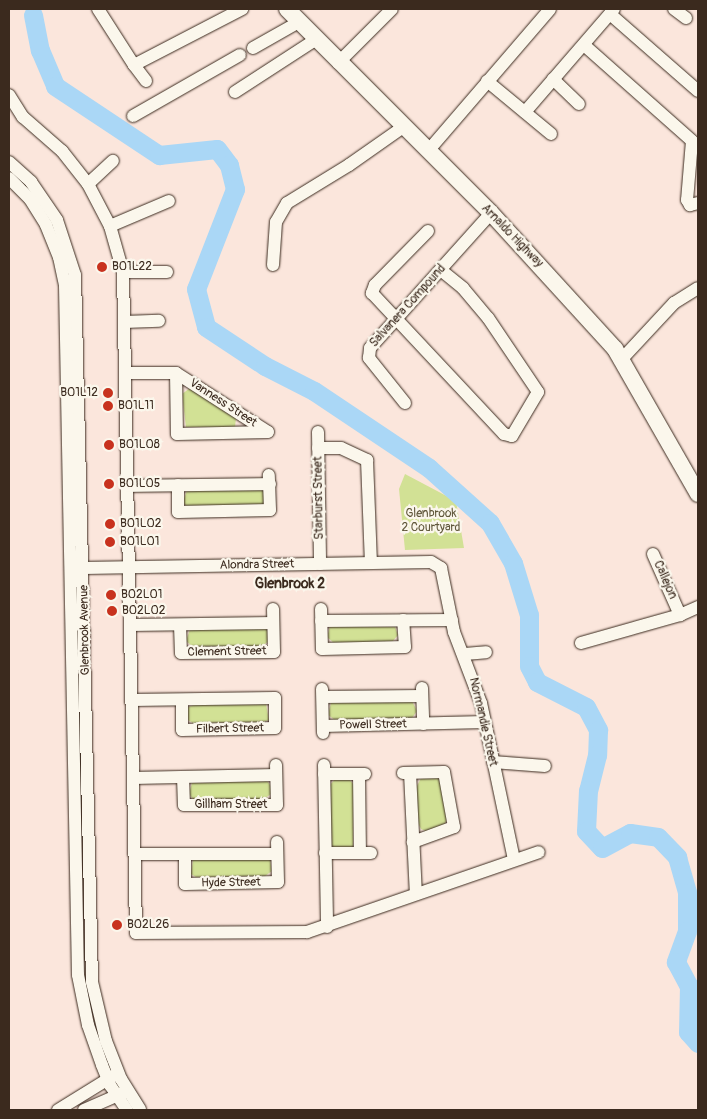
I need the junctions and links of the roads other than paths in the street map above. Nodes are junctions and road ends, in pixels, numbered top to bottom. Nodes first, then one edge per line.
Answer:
1 (98, 9) edge
2 (242, 9) edge
3 (287, 9) edge
4 (392, 9) edge
5 (550, 9) edge
6 (674, 9) edge
7 (612, 11) edge
8 (686, 18) dead end
9 (299, 22) junction
10 (315, 40) junction
11 (584, 45) junction
12 (253, 48) dead end
13 (240, 55) dead end
14 (338, 62) junction
15 (134, 65) junction
16 (554, 79) junction
17 (487, 81) junction
18 (146, 82) dead end
19 (698, 90) edge
20 (235, 92) dead end
21 (9, 95) edge
22 (579, 104) dead end
23 (524, 112) junction
24 (133, 116) dead end
25 (403, 127) junction
26 (551, 134) dead end
27 (428, 151) junction
28 (113, 161) dead end
29 (9, 162) edge
30 (9, 178) edge
31 (88, 184) junction
32 (169, 201) dead end
33 (698, 204) edge
34 (490, 213) junction
35 (110, 226) junction
36 (428, 231) dead end
37 (274, 265) dead end
38 (441, 270) junction
39 (123, 272) junction
40 (167, 272) dead end
41 (698, 288) edge
42 (159, 321) dead end
43 (124, 322) junction
44 (396, 322) junction
45 (613, 349) junction
46 (125, 373) junction
47 (176, 373) junction
48 (405, 403) dead end
49 (318, 432) dead end
50 (318, 448) junction
51 (178, 485) junction
52 (128, 486) junction
53 (698, 494) edge
54 (653, 554) dead end
55 (431, 562) joint
56 (371, 563) junction
57 (320, 564) junction
58 (129, 567) junction
59 (84, 568) junction
60 (698, 607) edge
61 (273, 609) dead end
62 (680, 615) junction
63 (404, 620) junction
64 (452, 620) junction
65 (273, 623) junction
66 (180, 624) junction
67 (130, 625) junction
68 (581, 643) dead end
69 (486, 652) dead end
70 (465, 654) junction
71 (132, 700) junction
72 (182, 700) junction
73 (485, 722) junction
74 (423, 724) junction
75 (493, 762) junction
76 (545, 766) dead end
77 (183, 777) junction
78 (133, 778) junction
79 (414, 842) junction
80 (539, 852) dead end
81 (325, 853) junction
82 (135, 854) junction
83 (184, 854) junction
84 (514, 860) junction
85 (416, 894) junction
86 (327, 927) junction
87 (113, 1076) junction
88 (122, 1094) junction
89 (58, 1110) edge
90 (84, 1110) edge
91 (127, 1110) edge
92 (140, 1110) edge

1 - 15 street
2 - 15 street
3 - 9 main road, Arnaldo Highway
4 - 14 street
5 - 17 street
6 - 8 street
7 - 11 street
7 - 19 street
9 - 10 main road, Arnaldo Highway
9 - 12 street
10 - 14 main road, Arnaldo Highway
10 - 20 street
11 - 16 street
11 - 33 street
13 - 24 street
14 - 25 main road, Arnaldo Highway
15 - 18 street
16 - 22 street
16 - 23 street
17 - 23 street
17 - 27 street
21 - 31 street
23 - 26 street
25 - 27 main road, Arnaldo Highway
25 - 37 street
27 - 34 main road, Arnaldo Highway
28 - 31 street
29 - 59 street, Glenbrook Avenue
30 - 87 street, Glenbrook Avenue
31 - 35 street
32 - 35 street
34 - 38 street, Salvanera Compound
34 - 45 main road, Arnaldo Highway
35 - 39 street
36 - 44 street
38 - 44 street, Salvanera Compound
38 - 44 street
39 - 40 street
39 - 43 street
41 - 45 street
42 - 43 street
43 - 46 street
44 - 48 street, Salvanera Compound
45 - 53 main road, Arnaldo Highway
46 - 47 street, Vanness Street
46 - 52 street
47 - 47 street, Vanness Street
49 - 50 street, Starburst Street
50 - 56 street
50 - 57 street, Starburst Street
51 - 51 street
51 - 52 street
52 - 58 street
54 - 62 street, Callejon
55 - 56 street, Alondra Street
55 - 64 street, Normandie Street
56 - 57 street, Alondra Street
57 - 58 street, Alondra Street
58 - 59 street, Alondra Street
58 - 67 street
59 - 87 street, Glenbrook Avenue
60 - 62 street, Callejon
61 - 65 street, Clement Street
62 - 68 street
63 - 63 street
63 - 64 street
64 - 70 street, Normandie Street
65 - 66 street
65 - 66 street, Clement Street
66 - 67 street
67 - 71 street
69 - 70 street
70 - 73 street, Normandie Street
71 - 72 street, Filbert Street
71 - 78 street
72 - 72 street, Filbert Street
73 - 74 street, Powell Street
73 - 75 street, Normandie Street
74 - 74 street, Powell Street
75 - 76 street
75 - 84 street, Normandie Street
77 - 77 street, Gillham Street
77 - 78 street, Gillham Street
78 - 82 street
79 - 79 street
79 - 85 street
80 - 84 street
81 - 81 street
81 - 86 street
82 - 83 street, Hyde Street
82 - 86 street
83 - 83 street, Hyde Street
84 - 85 street
85 - 86 street
87 - 88 street, Glenbrook Avenue
87 - 89 street
88 - 90 street
88 - 91 street, Glenbrook Avenue
88 - 92 street, Glenbrook Avenue

